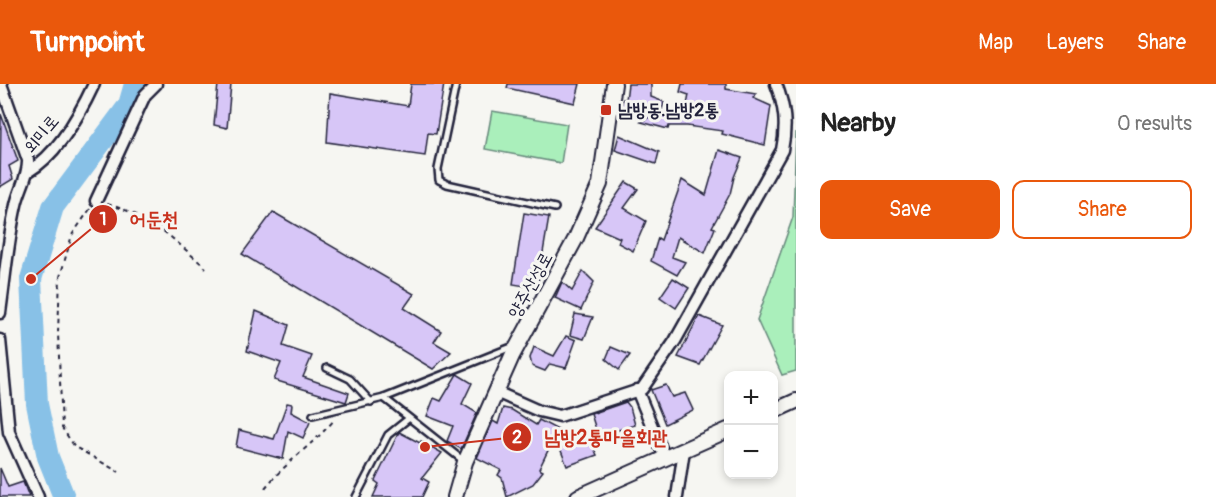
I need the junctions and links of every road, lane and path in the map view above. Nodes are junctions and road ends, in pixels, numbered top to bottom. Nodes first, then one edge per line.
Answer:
1 (1, 84) edge
2 (94, 84) edge
3 (156, 84) edge
4 (456, 84) edge
5 (614, 84) edge
6 (776, 84) edge
7 (29, 171) junction
8 (96, 201) junction
9 (555, 208) dead end
10 (206, 268) dead end
11 (0, 313) edge
12 (0, 340) edge
13 (518, 344) junction
14 (327, 368) dead end
15 (637, 390) junction
16 (496, 392) junction
17 (384, 398) junction
18 (796, 401) edge
19 (371, 402) junction
20 (778, 409) edge
21 (343, 410) junction
22 (314, 415) dead end
23 (408, 419) junction
24 (724, 432) edge
25 (684, 450) junction
26 (665, 458) junction
27 (465, 462) junction
28 (119, 472) dead end
29 (265, 488) dead end
30 (458, 493) edge
31 (38, 497) edge
32 (356, 497) edge
33 (445, 497) edge
34 (578, 497) edge
35 (677, 497) edge

1 - 7 street
2 - 7 street, 외미로
3 - 8 street
4 - 9 lane
5 - 13 street, 양주산성로
6 - 15 street
7 - 11 street
8 - 10 path
8 - 28 path
12 - 31 street
13 - 16 street, 양주산성로
13 - 17 lane
14 - 19 lane
15 - 16 street
15 - 26 street
16 - 27 street, 양주산성로
17 - 19 lane
17 - 23 lane
18 - 20 street
19 - 21 lane
21 - 22 lane
21 - 29 path
23 - 27 lane
23 - 32 lane
24 - 25 street
25 - 26 street
25 - 35 street
26 - 34 street
27 - 30 street, 양주산성로
30 - 33 street

